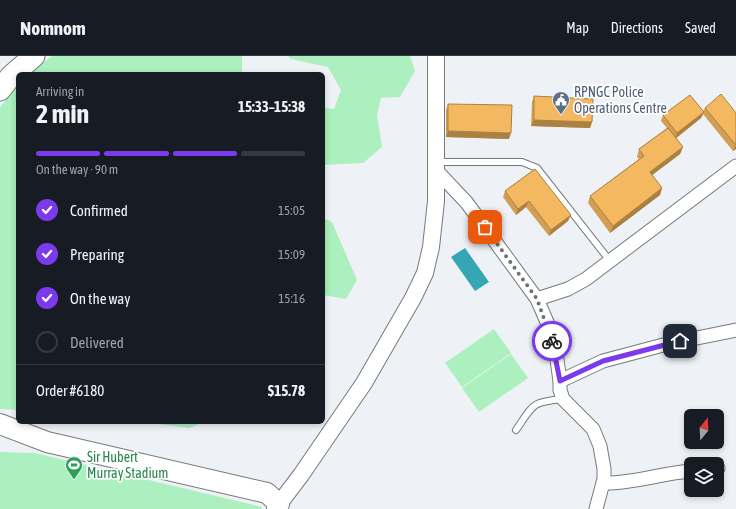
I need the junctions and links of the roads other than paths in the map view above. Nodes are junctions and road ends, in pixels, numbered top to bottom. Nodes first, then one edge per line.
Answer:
1 (34, 56) edge
2 (436, 56) edge
3 (0, 90) edge
4 (436, 166) junction
5 (736, 166) edge
6 (610, 261) junction
7 (537, 299) junction
8 (736, 330) edge
9 (560, 381) junction
10 (564, 399) junction
11 (0, 424) edge
12 (516, 430) dead end
13 (0, 438) edge
14 (47, 442) junction
15 (684, 472) edge
16 (603, 483) junction
17 (281, 507) edge
18 (596, 509) edge

1 - 3 highway
2 - 4 street
4 - 6 lane
4 - 7 street
4 - 17 street
5 - 6 street
6 - 7 street
7 - 9 street
8 - 9 street
9 - 10 street
10 - 12 lane
10 - 16 street
11 - 14 main road
13 - 14 main road
14 - 17 main road
15 - 16 street
16 - 18 street

